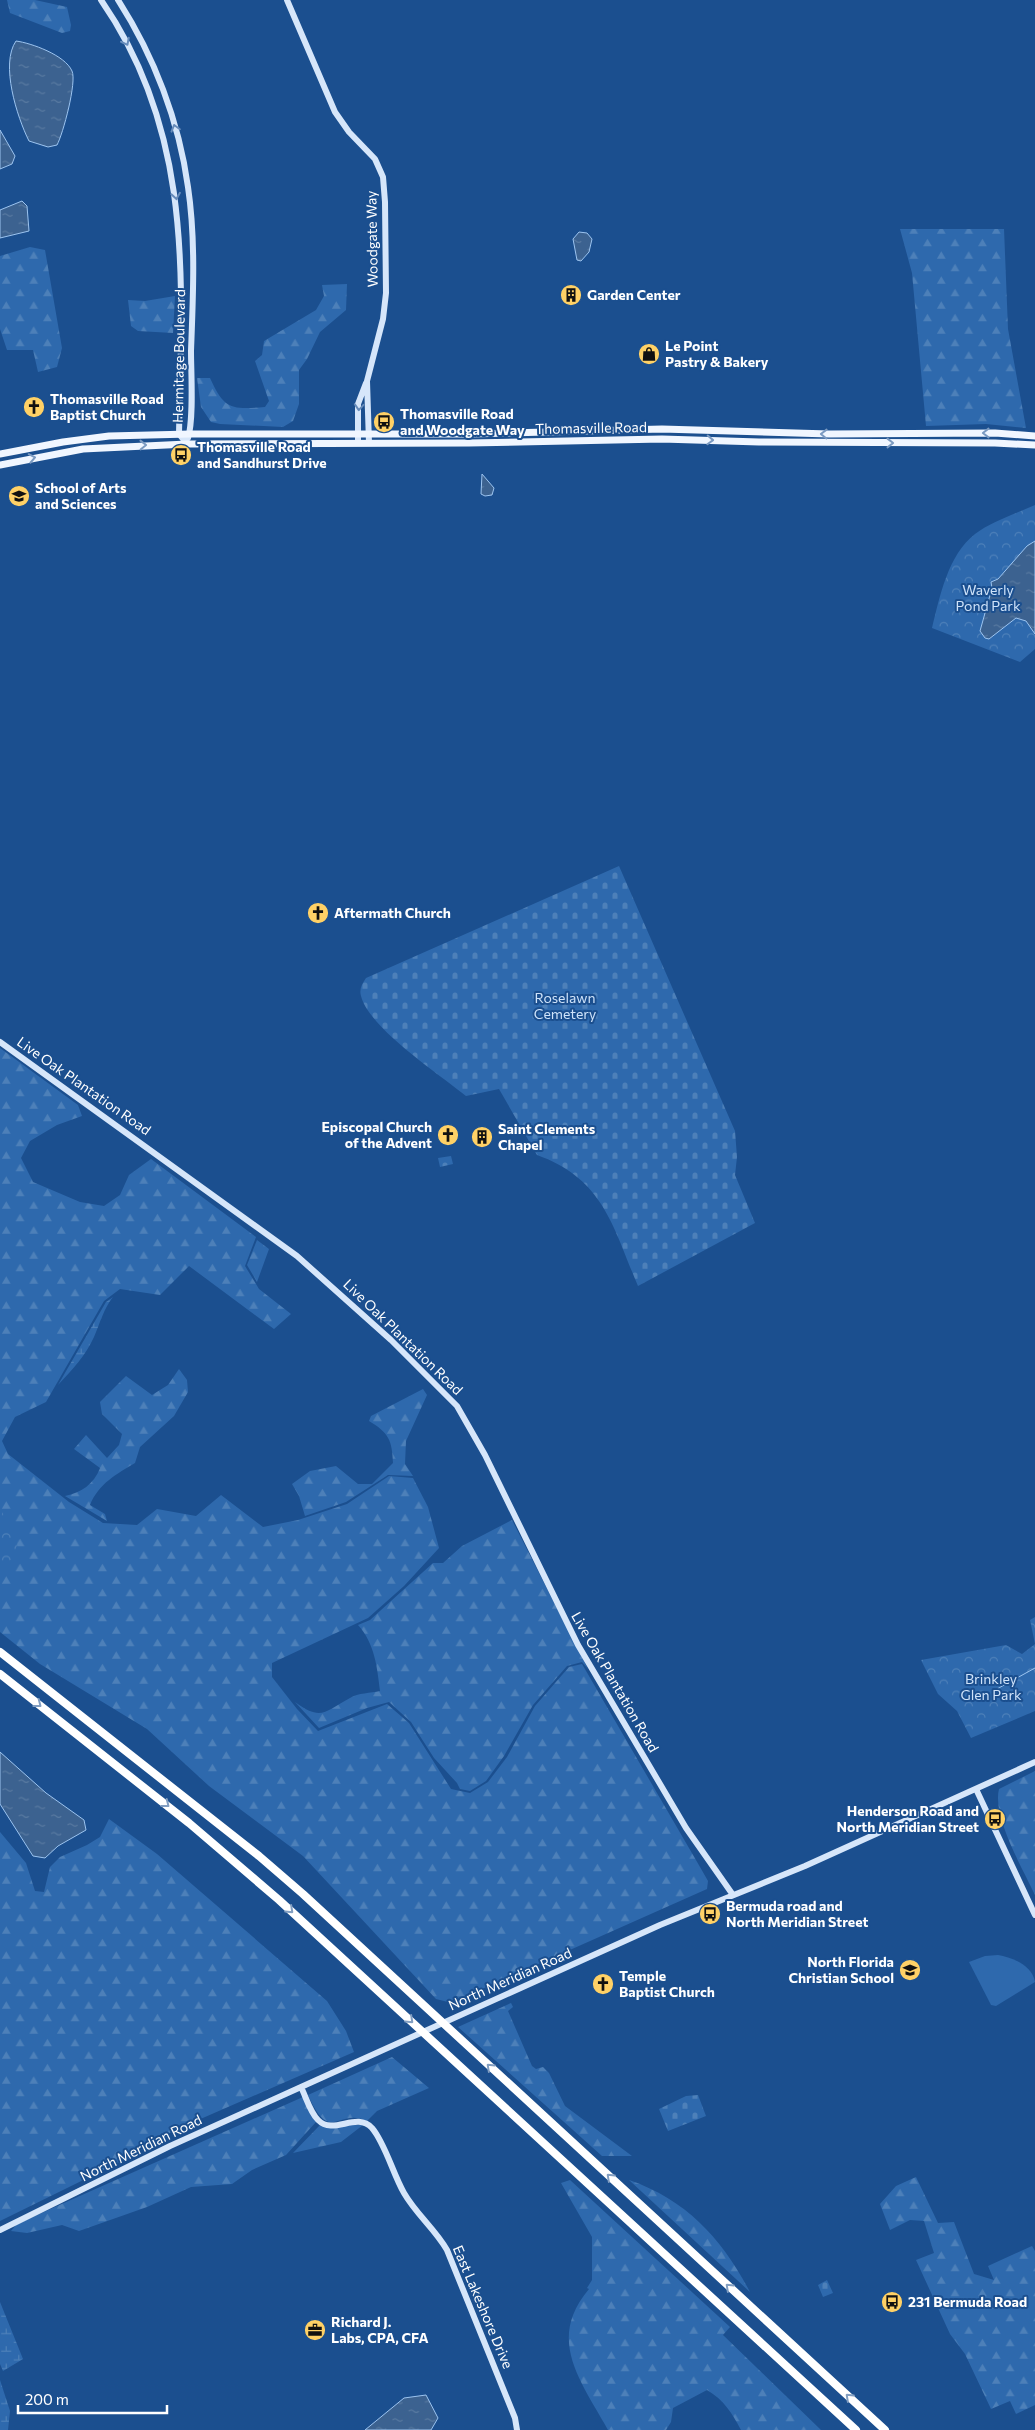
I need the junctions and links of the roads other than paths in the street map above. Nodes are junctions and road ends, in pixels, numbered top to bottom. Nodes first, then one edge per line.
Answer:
1 (101, 0) edge
2 (118, 0) edge
3 (287, 0) edge
4 (367, 382) junction
5 (729, 432) junction
6 (358, 433) junction
7 (368, 433) junction
8 (795, 433) junction
9 (178, 434) junction
10 (190, 434) junction
11 (859, 434) junction
12 (1035, 436) edge
13 (728, 441) junction
14 (795, 442) junction
15 (358, 443) junction
16 (369, 443) junction
17 (858, 443) junction
18 (187, 444) junction
19 (1035, 445) edge
20 (0, 454) edge
21 (0, 465) edge
22 (0, 1042) edge
23 (0, 1652) edge
24 (0, 1674) edge
25 (1035, 1762) edge
26 (976, 1789) junction
27 (733, 1895) junction
28 (1035, 1915) edge
29 (301, 2086) junction
30 (0, 2230) edge
31 (517, 2430) edge
32 (856, 2430) edge
33 (885, 2430) edge

1 -> 9 street, Hermitage Boulevard
10 -> 2 street, Hermitage Boulevard
3 - 4 street, Woodgate Way
4 -> 6 street, Woodgate Way
4 - 7 street, Woodgate Way
5 - 7 main road, Thomasville Road
5 - 8 main road, Thomasville Road
5 - 13 main road
6 - 7 main road, Thomasville Road
6 - 10 main road, Thomasville Road
6 - 15 street, Woodgate Way
7 - 16 street, Woodgate Way
11 -> 8 main road, Thomasville Road
8 - 14 main road
9 - 10 main road, Thomasville Road
9 - 18 street, Hermitage Boulevard
9 - 20 main road, Thomasville Road
10 - 18 street, Hermitage Boulevard
12 -> 11 main road, Thomasville Road
11 - 17 main road
13 - 14 main road, Thomasville Road
16 -> 13 main road, Thomasville Road
14 - 17 main road, Thomasville Road
15 - 16 main road, Thomasville Road
15 - 18 main road, Thomasville Road
17 -> 19 main road, Thomasville Road
21 -> 18 main road, Thomasville Road
22 - 27 street, Live Oak Plantation Road
33 -> 23 highway
24 -> 32 highway
25 - 26 street, North Meridian Road
26 - 27 street, North Meridian Road
26 - 28 street
27 - 29 street, North Meridian Road
29 - 30 street, North Meridian Road
29 - 31 street, East Lakeshore Drive

